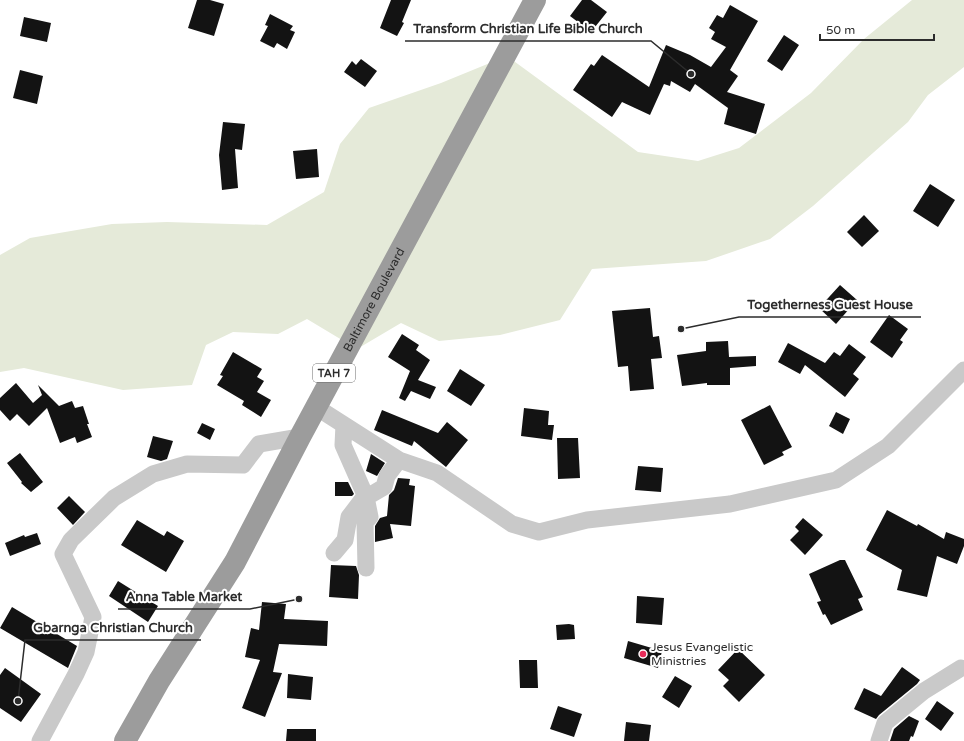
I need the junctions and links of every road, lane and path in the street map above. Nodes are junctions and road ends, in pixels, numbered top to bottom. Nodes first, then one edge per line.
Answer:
1 (535, 0) edge
2 (964, 370) edge
3 (316, 407) junction
4 (344, 425) junction
5 (300, 437) junction
6 (398, 460) junction
7 (366, 498) junction
8 (334, 553) dead end
9 (366, 568) dead end
10 (961, 668) dead end
11 (40, 741) edge
12 (125, 741) edge
13 (879, 741) edge

1 - 3 highway, Baltimore Boulevard / TAH 7
2 - 6 street
3 - 4 street
3 - 5 highway, Baltimore Boulevard / TAH 7
4 - 6 street
4 - 7 street
5 - 11 street
5 - 12 highway, Baltimore Boulevard / TAH 7
6 - 7 street
7 - 8 street
7 - 9 street
10 - 13 street

